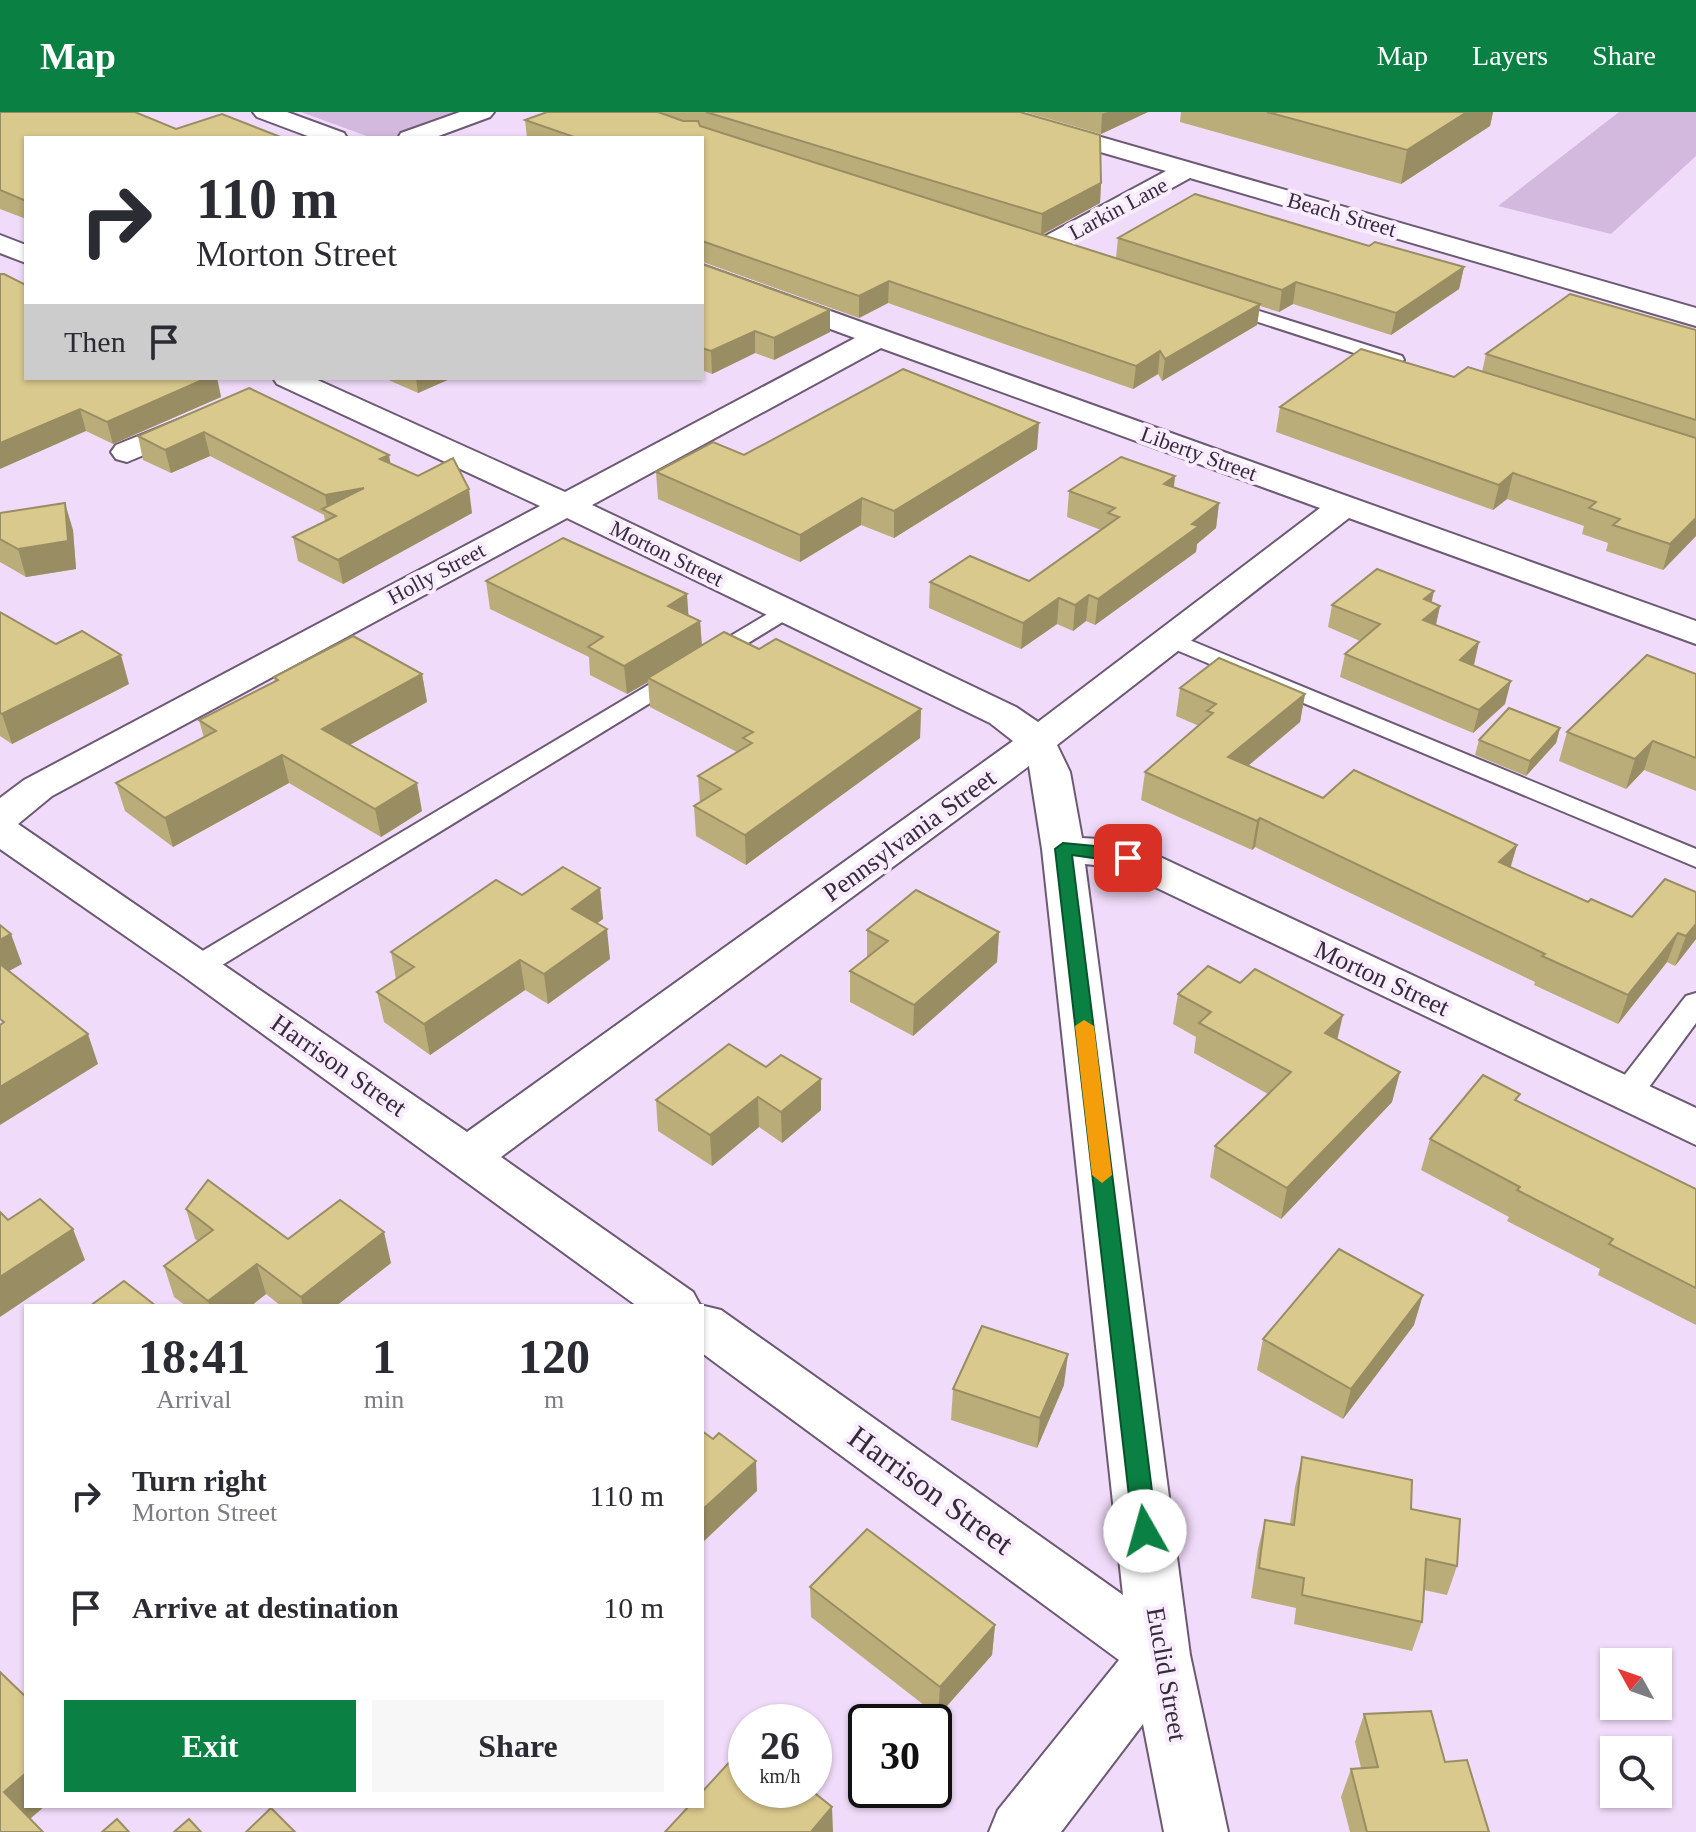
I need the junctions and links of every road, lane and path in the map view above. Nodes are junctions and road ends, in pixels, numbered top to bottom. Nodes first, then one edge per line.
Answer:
1 (265, 112) edge
2 (482, 112) edge
3 (988, 112) edge
4 (330, 136) edge
5 (416, 136) edge
6 (1189, 169) junction
7 (0, 243) edge
8 (1040, 243) joint
9 (24, 254) edge
10 (1072, 255) edge
11 (704, 274) edge
12 (1200, 297) edge
13 (1696, 317) edge
14 (878, 338) junction
15 (1411, 366) edge
16 (285, 382) edge
17 (223, 410) edge
18 (127, 452) dead end
19 (564, 504) junction
20 (1344, 506) junction
21 (786, 610) junction
22 (1695, 631) edge
23 (1170, 639) junction
24 (1038, 741) junction
25 (0, 818) edge
26 (0, 830) edge
27 (1063, 849) junction
28 (1696, 859) edge
29 (199, 966) junction
30 (1696, 1003) edge
31 (1627, 1094) junction
32 (1696, 1128) edge
33 (467, 1157) junction
34 (672, 1304) edge
35 (704, 1326) edge
36 (1160, 1655) junction
37 (1021, 1832) edge
38 (1196, 1832) edge

1 - 4 street
2 - 5 street
3 - 6 street, Beach Street
6 - 8 street, Larkin Lane
6 - 13 street, Beach Street
7 - 9 street
8 - 10 lane
11 - 14 street, Liberty Street
12 - 15 lane
14 - 19 street, Holly Street
14 - 20 street, Liberty Street
16 - 19 street, Morton Street
17 - 18 street
19 - 21 street, Morton Street
19 - 25 street, Holly Street
20 - 22 street, Liberty Street
20 - 23 street, Pennsylvania Street
21 - 24 street, Morton Street
21 - 29 lane
23 - 24 street, Pennsylvania Street
23 - 28 lane
24 - 27 street, Euclid Street
24 - 33 street, Pennsylvania Street
26 - 29 street, Harrison Street
27 - 31 street, Morton Street
27 - 36 street, Euclid Street
29 - 33 street, Harrison Street
30 - 31 lane
31 - 32 street, Morton Street
33 - 34 street, Harrison Street
35 - 36 street, Harrison Street
36 - 37 street
36 - 38 street, Euclid Street

